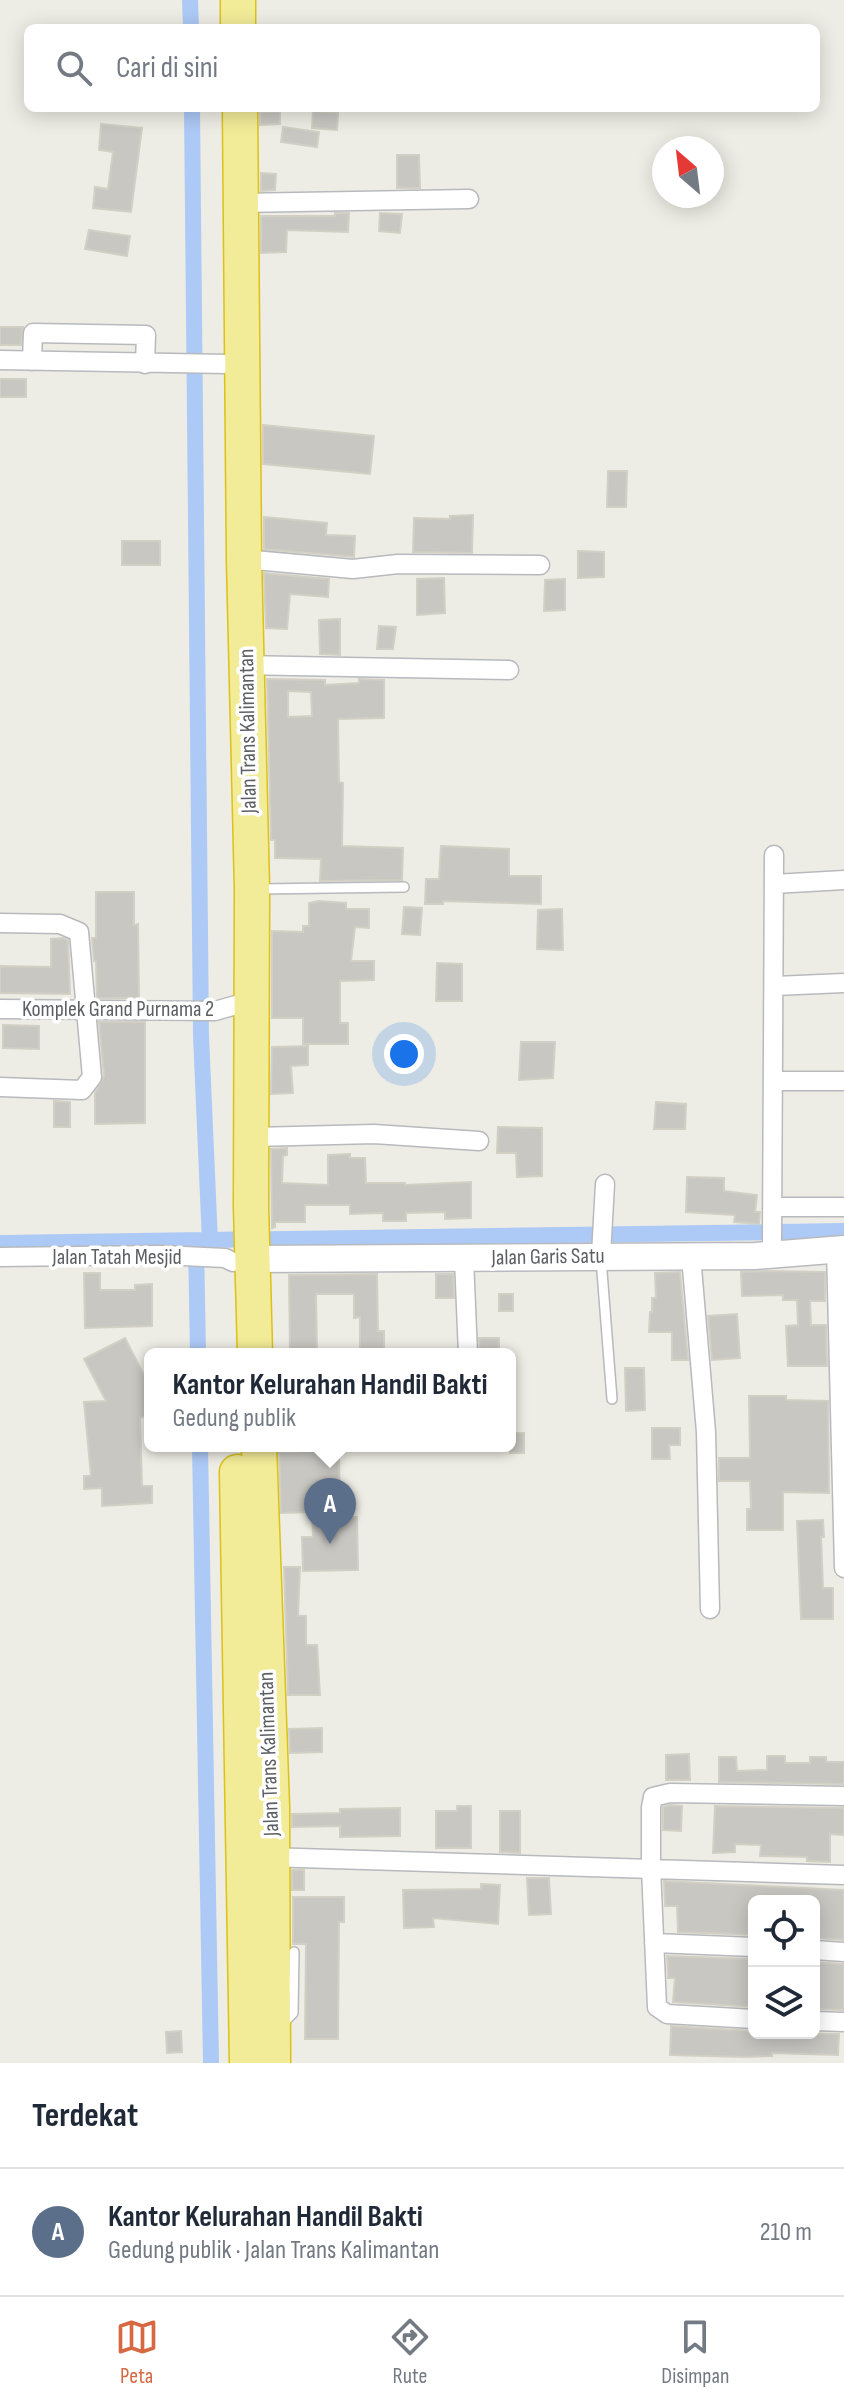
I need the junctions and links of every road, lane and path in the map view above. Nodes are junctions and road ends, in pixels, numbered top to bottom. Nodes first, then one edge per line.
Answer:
1 (222, 0) edge
2 (238, 0) edge
3 (223, 24) edge
4 (238, 24) edge
5 (224, 112) edge
6 (240, 112) edge
7 (469, 199) dead end
8 (241, 203) junction
9 (0, 360) edge
10 (32, 361) junction
11 (145, 364) junction
12 (216, 364) junction
13 (244, 559) junction
14 (540, 565) dead end
15 (246, 665) junction
16 (509, 670) dead end
17 (239, 772) junction
18 (774, 855) dead end
19 (844, 880) edge
20 (774, 884) junction
21 (404, 887) dead end
22 (252, 889) junction
23 (0, 923) edge
24 (844, 983) edge
25 (775, 986) junction
26 (226, 1008) junction
27 (0, 1009) edge
28 (87, 1011) junction
29 (774, 1081) junction
30 (844, 1081) edge
31 (0, 1087) edge
32 (251, 1137) junction
33 (479, 1141) dead end
34 (605, 1184) dead end
35 (844, 1207) edge
36 (243, 1208) junction
37 (773, 1231) junction
38 (602, 1249) junction
39 (840, 1249) edge
40 (691, 1256) junction
41 (0, 1257) edge
42 (235, 1259) junction
43 (464, 1259) junction
44 (235, 1348) edge
45 (254, 1348) edge
46 (468, 1348) edge
47 (612, 1399) dead end
48 (236, 1452) edge
49 (259, 1452) edge
50 (844, 1568) edge
51 (710, 1609) dead end
52 (844, 1796) edge
53 (257, 1808) junction
54 (258, 1857) junction
55 (651, 1868) junction
56 (844, 1875) edge
57 (654, 1943) junction
58 (748, 1947) edge
59 (820, 1950) edge
60 (294, 1952) dead end
61 (844, 1952) edge
62 (748, 2019) edge
63 (820, 2021) edge
64 (844, 2022) edge
65 (273, 2048) edge
66 (247, 2063) edge

1 - 3 highway
2 - 4 highway
5 - 12 highway, Jalan Trans Kalimantan
6 - 8 highway, Jalan Trans Kalimantan
7 - 8 street
8 - 13 highway, Jalan Trans Kalimantan
9 - 10 street
10 - 11 street
10 - 11 street
11 - 12 street
12 - 17 highway, Jalan Trans Kalimantan
13 - 14 street
13 - 15 highway, Jalan Trans Kalimantan
15 - 16 street
15 - 17 highway, Jalan Trans Kalimantan
17 - 22 highway, Jalan Trans Kalimantan
17 - 26 highway, Jalan Trans Kalimantan
18 - 20 street
19 - 20 street
20 - 25 street
21 - 22 lane
22 - 32 highway, Jalan Trans Kalimantan
23 - 28 street
24 - 25 street
25 - 29 street
26 - 28 street, Komplek Grand Purnama 2
26 - 36 highway, Jalan Trans Kalimantan
27 - 28 street, Komplek Grand Purnama 2
28 - 31 street
29 - 30 street
29 - 37 street
32 - 33 street
32 - 36 highway, Jalan Trans Kalimantan
34 - 38 street
35 - 37 street
36 - 42 highway, Jalan Trans Kalimantan
37 - 39 street, Jalan Garis Satu
37 - 40 street, Jalan Garis Satu
38 - 40 street, Jalan Garis Satu
38 - 43 street, Jalan Garis Satu
38 - 47 lane
39 - 50 street
40 - 51 street
41 - 42 street, Jalan Tatah Mesjid
42 - 43 street, Jalan Garis Satu
42 - 44 highway, Jalan Trans Kalimantan
42 - 45 highway, Jalan Trans Kalimantan
43 - 46 street
48 - 53 highway, Jalan Trans Kalimantan
49 - 53 highway, Jalan Trans Kalimantan
52 - 55 street
53 - 54 highway, Jalan Trans Kalimantan
54 - 55 street
54 - 65 highway, Jalan Trans Kalimantan
54 - 66 highway, Jalan Trans Kalimantan
55 - 56 street
55 - 57 street
57 - 58 street
57 - 62 street
59 - 61 street
60 - 65 lane
63 - 64 street

